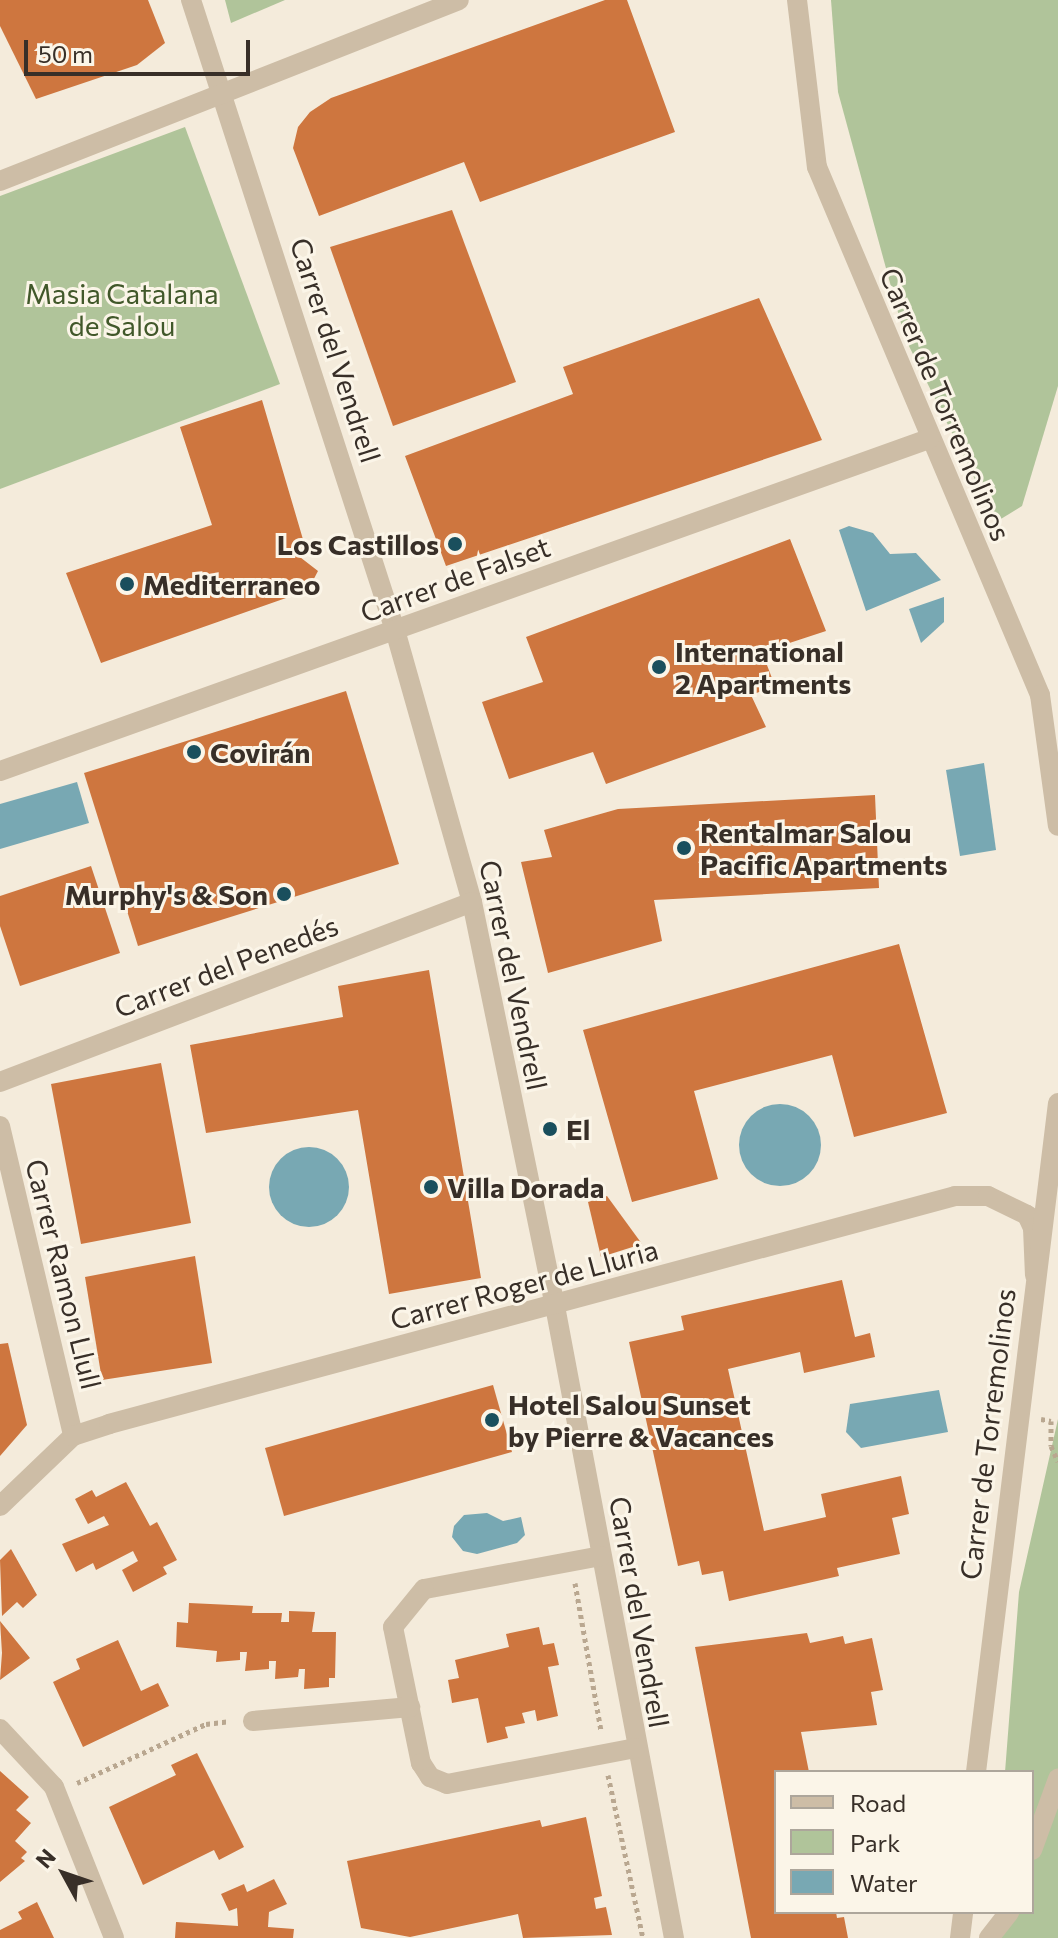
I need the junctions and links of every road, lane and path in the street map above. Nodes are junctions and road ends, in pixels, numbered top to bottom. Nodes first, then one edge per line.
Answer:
1 (191, 0) edge
2 (459, 0) edge
3 (797, 0) edge
4 (225, 92) junction
5 (0, 181) edge
6 (929, 439) junction
7 (395, 630) junction
8 (0, 771) edge
9 (1058, 826) edge
10 (472, 902) junction
11 (0, 1082) edge
12 (1058, 1103) edge
13 (0, 1126) edge
14 (1035, 1275) junction
15 (555, 1306) junction
16 (73, 1436) junction
17 (1051, 1446) dead end
18 (1058, 1462) edge
19 (0, 1506) edge
20 (601, 1556) junction
21 (410, 1707) junction
22 (253, 1721) joint
23 (0, 1729) edge
24 (636, 1748) junction
25 (976, 1770) edge
26 (1058, 1779) edge
27 (74, 1785) dead end
28 (1034, 1845) edge
29 (963, 1914) edge
30 (1007, 1914) edge
31 (114, 1938) edge
32 (674, 1938) edge
33 (960, 1938) edge
34 (989, 1938) edge

1 - 4 street, Carrer del Vendrell
2 - 4 street
3 - 6 street, Carrer de Torremolinos
4 - 5 street
4 - 7 street, Carrer del Vendrell
6 - 7 street, Carrer de Falset
6 - 9 street, Carrer de Torremolinos
7 - 8 street, Carrer de Falset
7 - 10 street, Carrer del Vendrell
10 - 11 street, Carrer del Penedés
10 - 15 street, Carrer del Vendrell
12 - 14 street, Carrer de Torremolinos
13 - 16 street, Carrer Ramon Llull
14 - 15 street, Carrer Roger de Lluria
14 - 25 street, Carrer de Torremolinos
15 - 16 street, Carrer Roger de Lluria
15 - 20 street, Carrer del Vendrell
16 - 19 street, Carrer Roger de Lluria
17 - 18 path
20 - 21 street
20 - 24 street, Carrer del Vendrell
21 - 22 street
21 - 24 street
22 - 27 path
23 - 31 street
24 - 32 street, Carrer del Vendrell
26 - 28 street
29 - 33 street
30 - 34 street

